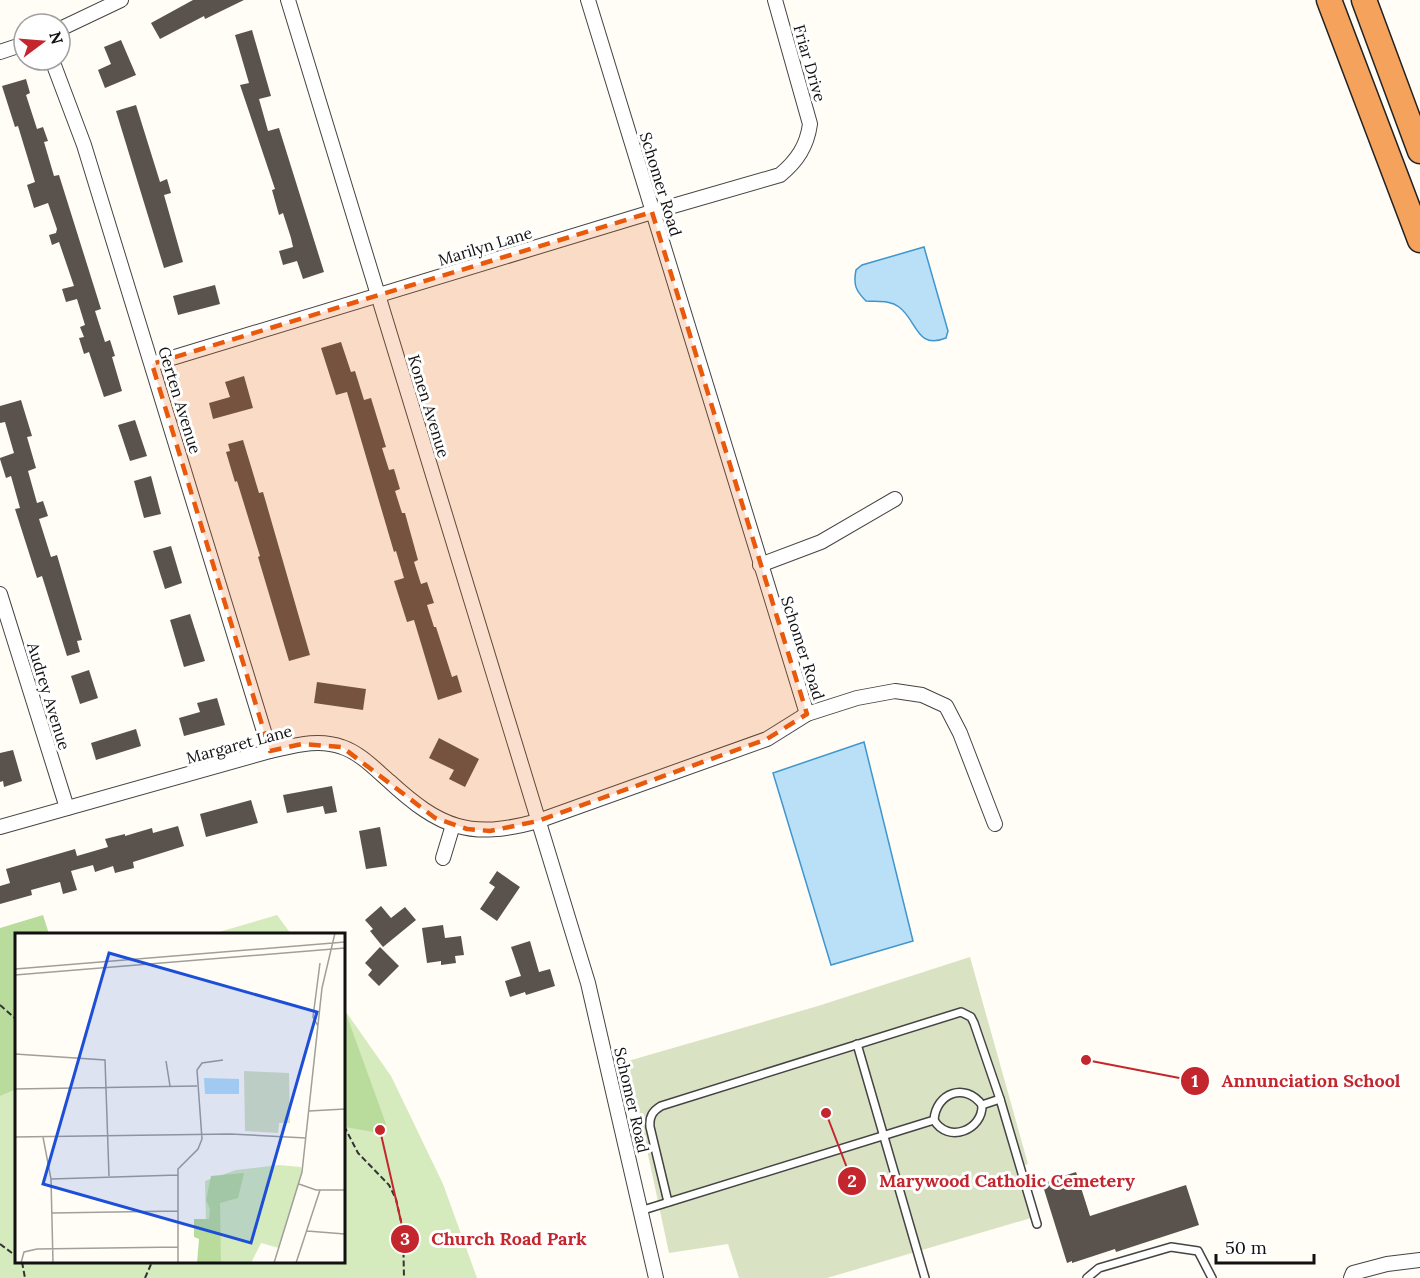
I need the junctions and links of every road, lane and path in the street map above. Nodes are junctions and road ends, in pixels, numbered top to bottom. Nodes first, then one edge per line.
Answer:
1 (121, 0) edge
2 (288, 0) edge
3 (588, 0) edge
4 (775, 0) edge
5 (1329, 0) edge
6 (1364, 0) edge
7 (72, 23) edge
8 (57, 72) edge
9 (808, 135) joint
10 (1420, 151) edge
11 (652, 212) junction
12 (1420, 240) edge
13 (378, 297) junction
14 (152, 364) junction
15 (895, 499) dead end
16 (760, 565) junction
17 (0, 594) edge
18 (807, 714) junction
19 (270, 752) junction
20 (67, 808) junction
21 (538, 821) junction
22 (994, 824) dead end
23 (453, 825) junction
24 (0, 828) edge
25 (443, 858) dead end
26 (0, 1005) edge
27 (15, 1018) edge
28 (857, 1044) junction
29 (1000, 1099) junction
30 (982, 1104) junction
31 (934, 1120) junction
32 (345, 1128) edge
33 (884, 1136) junction
34 (668, 1202) junction
35 (640, 1211) junction
36 (1037, 1224) dead end
37 (0, 1244) edge
38 (15, 1255) edge
39 (1420, 1260) edge
40 (22, 1263) edge
41 (152, 1263) edge
42 (25, 1278) edge
43 (145, 1278) edge
44 (404, 1278) edge
45 (656, 1278) edge
46 (925, 1278) edge
47 (1087, 1278) edge
48 (1212, 1278) edge
49 (1351, 1278) edge

1 - 7 street
2 - 13 street, Konen Avenue
3 - 11 street, Schomer Road
4 - 9 street, Friar Drive
5 - 12 highway
6 - 10 highway
8 - 14 street, Gerten Avenue
9 - 11 street, Marilyn Lane
11 - 13 street, Marilyn Lane
11 - 16 street, Schomer Road
13 - 14 street, Marilyn Lane
13 - 21 street, Konen Avenue
14 - 19 street, Gerten Avenue
15 - 16 street
16 - 18 street, Schomer Road
17 - 20 street, Audrey Avenue
18 - 21 street, Schomer Road
18 - 22 street
19 - 20 street, Margaret Lane
19 - 23 street, Margaret Lane
20 - 24 street, Margaret Lane
21 - 23 street, Margaret Lane
21 - 35 street, Schomer Road
23 - 25 street
26 - 27 path
28 - 29 lane
28 - 33 lane
28 - 34 lane
29 - 30 lane
29 - 36 lane
30 - 31 lane
30 - 31 lane
31 - 33 lane
32 - 44 path
33 - 34 lane
33 - 46 lane
34 - 35 lane
35 - 45 street, Schomer Road
37 - 38 path
39 - 49 street
40 - 42 path
41 - 43 path
47 - 48 lane

